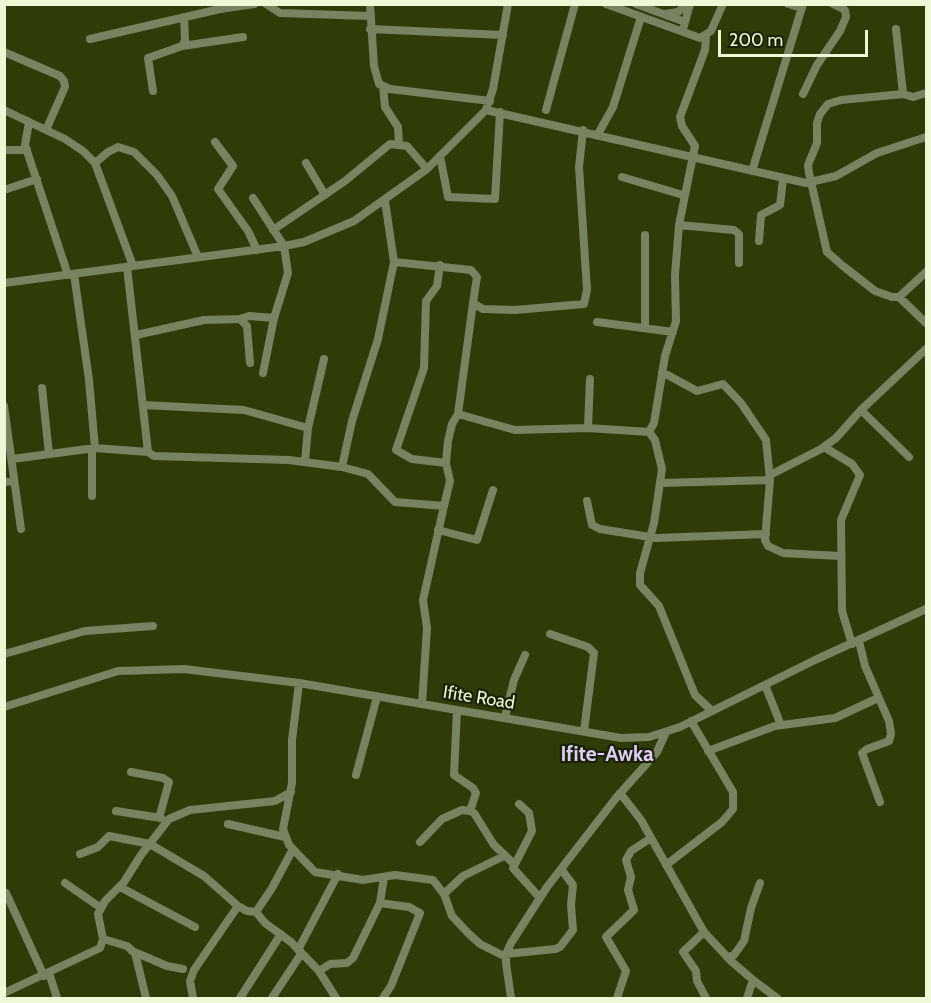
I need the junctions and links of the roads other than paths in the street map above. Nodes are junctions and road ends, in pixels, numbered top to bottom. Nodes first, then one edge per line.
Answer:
1 (254, 4) edge
2 (266, 4) edge
3 (370, 4) edge
4 (508, 4) edge
5 (575, 4) edge
6 (606, 4) edge
7 (636, 4) edge
8 (689, 4) edge
9 (723, 4) edge
10 (788, 4) edge
11 (833, 4) edge
12 (802, 6) edge
13 (213, 8) edge
14 (849, 8) edge
15 (663, 14) junction
16 (369, 16) junction
17 (183, 17) junction
18 (642, 17) junction
19 (685, 22) junction
20 (370, 28) junction
21 (896, 29) dead end
22 (682, 32) junction
23 (503, 35) junction
24 (243, 37) dead end
25 (706, 37) junction
26 (90, 39) dead end
27 (182, 46) junction
28 (4, 52) edge
29 (383, 87) junction
30 (153, 91) dead end
31 (927, 93) edge
32 (803, 94) dead end
33 (903, 94) junction
34 (490, 101) junction
35 (4, 110) edge
36 (486, 110) junction
37 (546, 110) dead end
38 (500, 112) junction
39 (29, 122) junction
40 (46, 130) junction
41 (583, 130) junction
42 (598, 134) junction
43 (927, 137) edge
44 (214, 142) dead end
45 (399, 144) junction
46 (4, 150) edge
47 (27, 150) junction
48 (440, 156) junction
49 (693, 158) junction
50 (306, 163) dead end
51 (95, 164) junction
52 (428, 169) junction
53 (752, 171) junction
54 (622, 177) dead end
55 (37, 179) junction
56 (783, 179) junction
57 (812, 182) junction
58 (4, 190) edge
59 (325, 195) junction
60 (683, 195) junction
61 (253, 198) dead end
62 (385, 201) junction
63 (679, 225) junction
64 (273, 230) junction
65 (645, 235) dead end
66 (759, 241) dead end
67 (284, 246) junction
68 (257, 250) junction
69 (198, 257) junction
70 (394, 262) junction
71 (739, 263) dead end
72 (440, 265) junction
73 (130, 267) junction
74 (927, 272) edge
75 (71, 274) junction
76 (4, 283) edge
77 (899, 297) junction
78 (473, 303) junction
79 (274, 318) junction
80 (240, 319) junction
81 (597, 322) dead end
82 (927, 323) edge
83 (645, 328) junction
84 (673, 332) junction
85 (136, 335) junction
86 (927, 349) edge
87 (324, 359) dead end
88 (250, 363) dead end
89 (663, 372) junction
90 (263, 373) dead end
91 (590, 379) dead end
92 (42, 388) dead end
93 (143, 405) junction
94 (4, 406) edge
95 (861, 410) junction
96 (458, 414) junction
97 (308, 428) junction
98 (588, 428) junction
99 (649, 432) junction
100 (824, 447) junction
101 (93, 449) junction
102 (148, 452) junction
103 (50, 454) junction
104 (909, 457) dead end
105 (12, 459) junction
106 (305, 462) junction
107 (446, 463) junction
108 (342, 467) junction
109 (770, 477) junction
110 (4, 482) edge
111 (14, 482) junction
112 (660, 483) junction
113 (493, 490) dead end
114 (93, 496) dead end
115 (587, 501) dead end
116 (444, 506) junction
117 (21, 529) dead end
118 (438, 530) junction
119 (766, 534) junction
120 (649, 537) junction
121 (840, 556) junction
122 (927, 609) edge
123 (153, 626) dead end
124 (550, 634) dead end
125 (855, 643) junction
126 (4, 654) edge
127 (525, 655) dead end
128 (299, 683) junction
129 (765, 685) junction
130 (377, 697) junction
131 (878, 698) junction
132 (422, 704) junction
133 (4, 707) edge
134 (457, 710) junction
135 (712, 711) junction
136 (505, 717) junction
137 (690, 722) junction
138 (782, 725) junction
139 (584, 731) junction
140 (666, 732) junction
141 (708, 750) junction
142 (131, 772) dead end
143 (356, 775) dead end
144 (291, 792) junction
145 (621, 793) junction
146 (880, 802) dead end
147 (519, 804) dead end
148 (116, 811) dead end
149 (470, 811) junction
150 (159, 818) junction
151 (169, 819) junction
152 (228, 824) dead end
153 (285, 837) junction
154 (651, 838) junction
155 (420, 842) dead end
156 (150, 844) junction
157 (293, 849) junction
158 (80, 854) dead end
159 (504, 856) junction
160 (513, 863) junction
161 (666, 865) junction
162 (561, 869) junction
163 (338, 874) junction
164 (384, 877) junction
165 (65, 883) dead end
166 (760, 883) dead end
167 (120, 887) junction
168 (6, 893) dead end
169 (444, 894) junction
170 (540, 898) junction
171 (380, 903) junction
172 (238, 906) junction
173 (101, 908) junction
174 (256, 912) junction
175 (195, 927) dead end
176 (704, 932) junction
177 (281, 934) junction
178 (103, 939) junction
179 (132, 951) junction
180 (300, 952) junction
181 (506, 955) junction
182 (727, 957) junction
183 (183, 969) dead end
184 (319, 971) junction
185 (47, 974) junction
186 (753, 980) junction
187 (8, 994) edge
188 (57, 999) edge
189 (146, 999) edge
190 (193, 999) edge
191 (240, 999) edge
192 (272, 999) edge
193 (336, 999) edge
194 (383, 999) edge
195 (512, 999) edge
196 (617, 999) edge
197 (706, 999) edge
198 (747, 999) edge
199 (777, 999) edge

1 - 13 street
2 - 16 street
3 - 16 street
4 - 23 street
5 - 37 street
6 - 18 street
7 - 15 street
8 - 15 street
8 - 19 street
9 - 25 street
10 - 12 street
11 - 14 street
12 - 53 street
13 - 17 street
14 - 32 street
15 - 19 street
16 - 20 street
17 - 26 street
17 - 27 street
18 - 22 street
18 - 42 street
19 - 22 street
20 - 23 street
20 - 29 street
21 - 33 street
22 - 25 street
23 - 34 street
24 - 27 street
25 - 49 street
27 - 30 street
28 - 40 street
29 - 34 street
29 - 45 street
31 - 33 street
33 - 57 street
34 - 36 street
35 - 39 street
36 - 38 street
36 - 48 street
38 - 41 street
38 - 48 street
39 - 40 street
39 - 47 street
40 - 51 street
41 - 42 street
41 - 78 street
42 - 49 street
43 - 57 street
44 - 68 street
45 - 52 street
45 - 59 street
46 - 47 street
47 - 55 street
48 - 52 street
49 - 53 street
49 - 60 street
50 - 59 street
51 - 69 street
51 - 73 street
52 - 62 street
53 - 56 street
54 - 60 street
55 - 58 street
55 - 75 street
56 - 57 street
56 - 66 street
57 - 77 street
59 - 64 street
60 - 63 street
61 - 64 street
62 - 67 street
62 - 70 street
63 - 71 street
63 - 84 street
64 - 67 street
65 - 83 street
67 - 68 street
67 - 79 street
68 - 69 street
69 - 73 street
70 - 72 street
70 - 108 street
72 - 78 street
72 - 107 street
73 - 75 street
73 - 85 street
74 - 77 street
75 - 76 street
75 - 101 street
77 - 82 street
78 - 96 street
79 - 80 street
79 - 90 street
80 - 85 street
80 - 88 street
81 - 83 street
83 - 84 street
84 - 89 street
85 - 93 street
86 - 95 street
87 - 97 street
89 - 99 street
89 - 109 street
91 - 98 street
92 - 103 street
93 - 97 street
93 - 102 street
94 - 105 street
95 - 100 street
95 - 104 street
96 - 98 street
96 - 107 street
97 - 106 street
98 - 99 street
99 - 112 street
100 - 109 street
100 - 121 street
101 - 102 street
101 - 103 street
101 - 114 street
102 - 106 street
103 - 105 street
105 - 111 street
106 - 108 street
107 - 116 street
108 - 116 street
109 - 112 street
109 - 119 street
110 - 111 street
111 - 117 street
112 - 120 street
113 - 118 street
115 - 120 street
116 - 118 street
118 - 132 street
119 - 120 street
119 - 121 street
120 - 135 street
121 - 125 street
122 - 125 street, Ifite Road
123 - 126 street
124 - 139 street
125 - 129 street, Ifite Road
125 - 131 street
127 - 136 street
128 - 130 street, Ifite Road
128 - 133 street, Ifite Road
128 - 144 street
129 - 135 street, Ifite Road
129 - 138 street
130 - 132 street, Ifite Road
130 - 143 street
131 - 138 street
131 - 146 street
132 - 134 street, Ifite Road
134 - 136 street, Ifite Road
134 - 149 street
135 - 137 street, Ifite Road
136 - 139 street, Ifite Road
137 - 140 street, Ifite Road
137 - 141 street
138 - 141 street
139 - 140 street, Ifite Road
140 - 145 street
141 - 161 street
142 - 150 street
144 - 151 street
144 - 153 street
145 - 154 street
145 - 162 street
147 - 160 street
148 - 150 street
149 - 155 street
149 - 159 street
150 - 151 street
151 - 156 street
152 - 153 street
153 - 157 street
154 - 161 street
154 - 196 street
156 - 158 street
156 - 167 street
156 - 172 street
157 - 163 street
157 - 174 street
159 - 160 street
159 - 169 street
160 - 170 street
161 - 176 street
162 - 170 street
162 - 181 street
163 - 164 street
163 - 180 street
164 - 169 street
164 - 171 street
165 - 173 street
166 - 182 street
167 - 173 street
167 - 175 street
168 - 185 street
169 - 181 street
170 - 181 street
171 - 184 street
171 - 194 street
172 - 174 street
172 - 190 street
173 - 178 street
174 - 177 street
176 - 182 street
176 - 197 street
177 - 180 street
177 - 191 street
178 - 179 street
178 - 185 street
179 - 183 street
179 - 189 street
180 - 184 street
180 - 192 street
181 - 195 street
182 - 186 street
184 - 193 street
185 - 187 street
185 - 188 street
186 - 198 street
186 - 199 street

